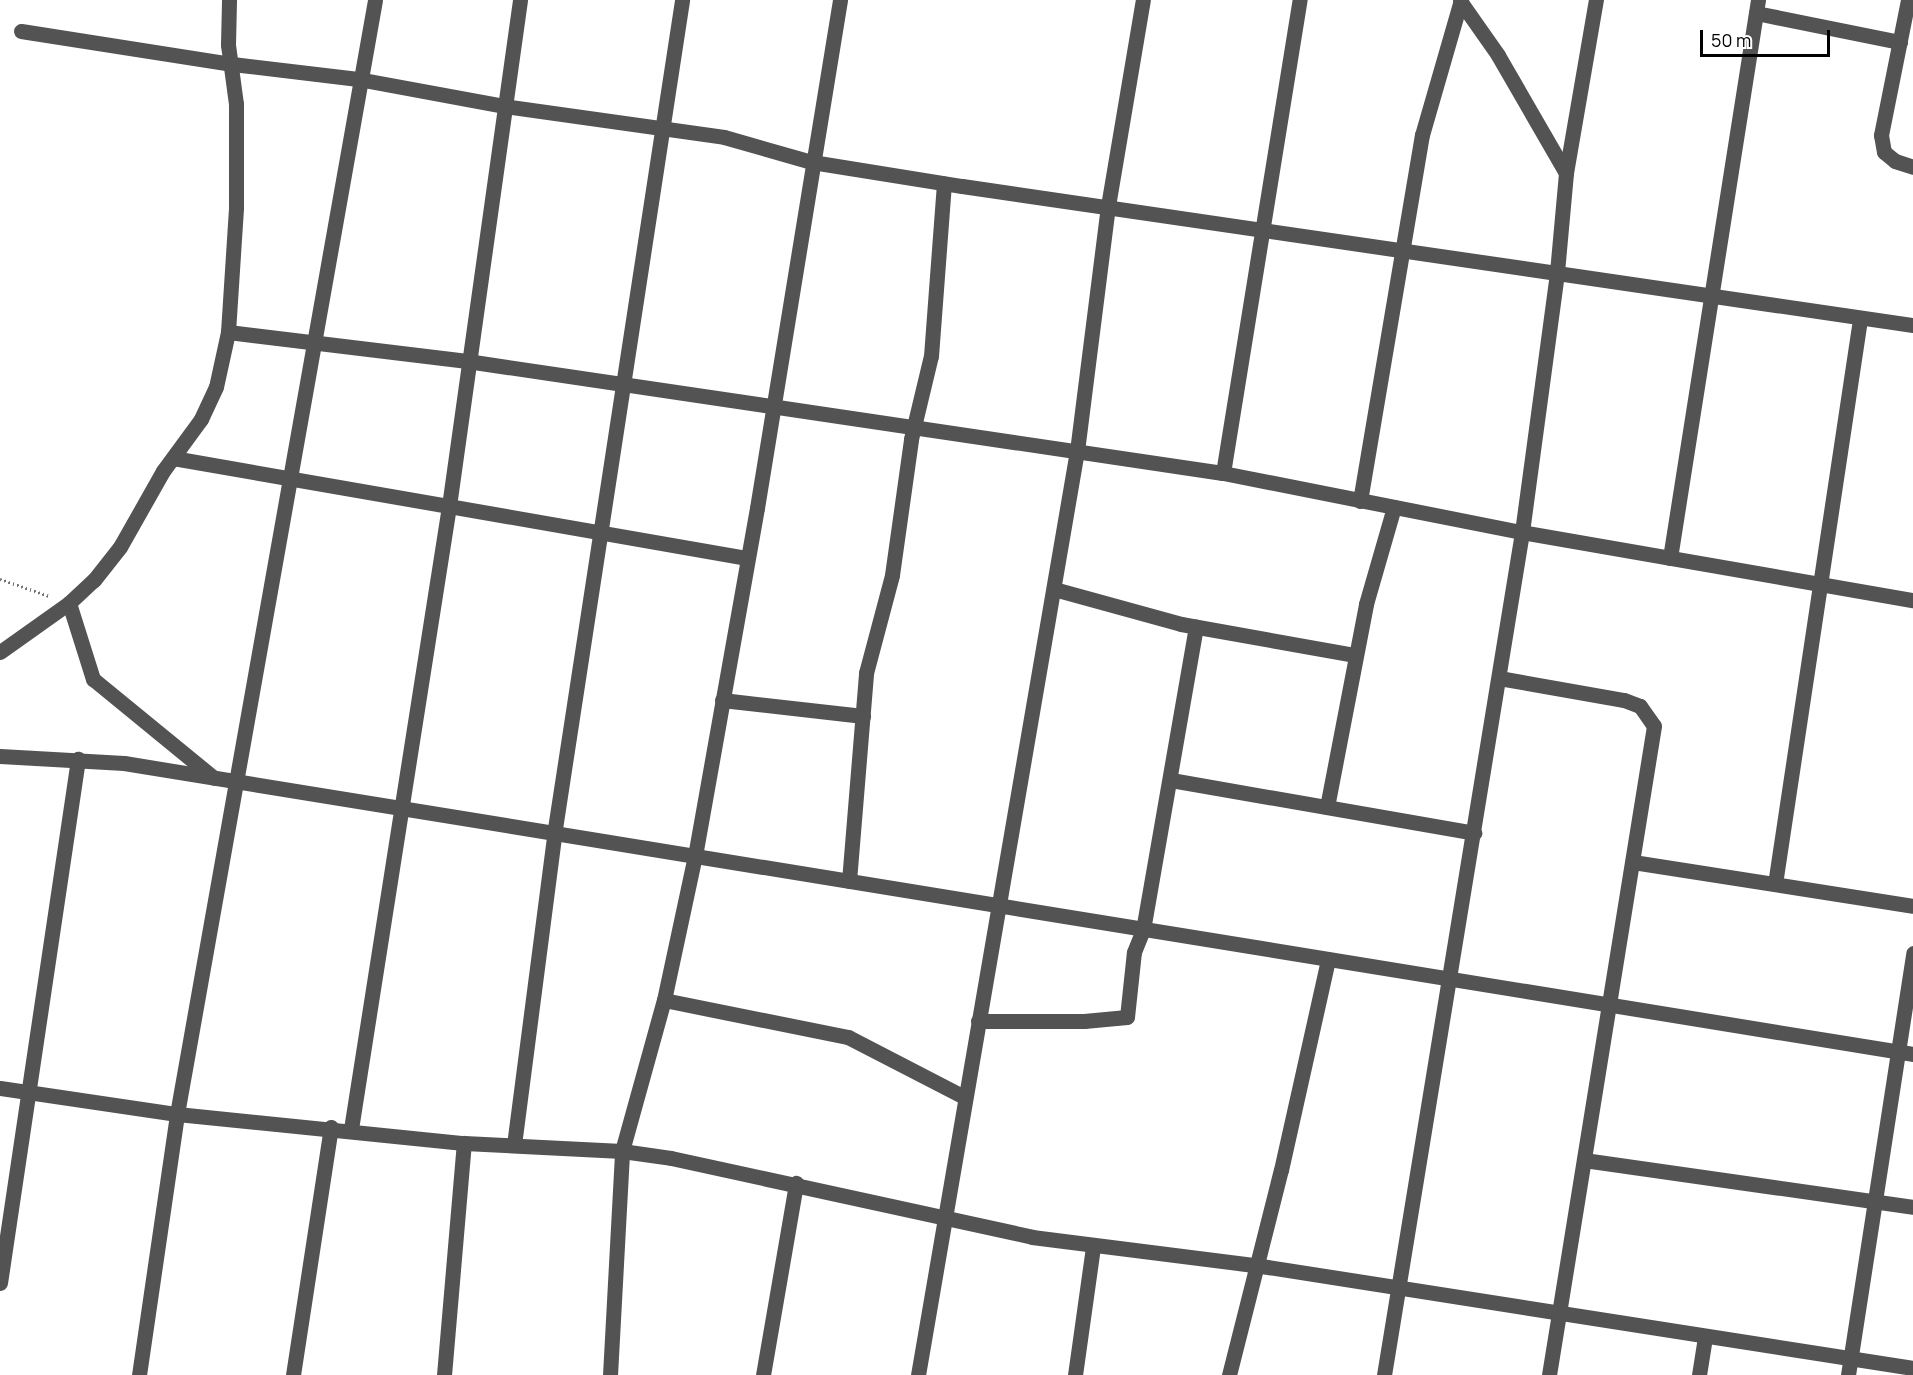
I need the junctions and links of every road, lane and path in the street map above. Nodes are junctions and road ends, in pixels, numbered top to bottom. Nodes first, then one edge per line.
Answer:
1 (229, 0) edge
2 (375, 0) edge
3 (520, 0) edge
4 (682, 0) edge
5 (840, 0) edge
6 (1143, 0) edge
7 (1300, 0) edge
8 (1461, 0) edge
9 (1596, 0) edge
10 (1908, 0) edge
11 (1757, 7) edge
12 (21, 31) dead end
13 (1900, 42) junction
14 (232, 64) junction
15 (358, 79) junction
16 (504, 106) junction
17 (665, 129) junction
18 (812, 162) junction
19 (1913, 166) edge
20 (1566, 173) junction
21 (944, 183) junction
22 (1108, 206) junction
23 (1263, 230) junction
24 (1401, 249) junction
25 (1557, 272) junction
26 (1712, 295) junction
27 (1860, 319) junction
28 (1913, 325) edge
29 (228, 332) junction
30 (315, 343) junction
31 (467, 361) junction
32 (622, 385) junction
33 (773, 407) junction
34 (914, 427) junction
35 (1077, 451) junction
36 (173, 458) junction
37 (1223, 474) junction
38 (290, 478) junction
39 (1360, 501) junction
40 (448, 506) junction
41 (1394, 507) junction
42 (601, 532) junction
43 (1522, 532) junction
44 (747, 558) junction
45 (1670, 558) junction
46 (0, 579) edge
47 (1820, 583) junction
48 (1054, 589) junction
49 (1913, 600) edge
50 (69, 603) junction
51 (1196, 627) junction
52 (0, 652) edge
53 (1355, 655) junction
54 (1499, 678) junction
55 (722, 700) junction
56 (863, 716) junction
57 (0, 756) edge
58 (78, 759) junction
59 (214, 778) junction
60 (1171, 780) junction
61 (237, 782) junction
62 (1327, 807) junction
63 (399, 808) junction
64 (1474, 833) junction
65 (554, 835) junction
66 (695, 856) junction
67 (1633, 862) junction
68 (849, 881) junction
69 (1775, 885) junction
70 (997, 905) junction
71 (1913, 906) edge
72 (1143, 930) junction
73 (1913, 953) edge
74 (1328, 959) junction
75 (1451, 980) junction
76 (664, 1000) junction
77 (1610, 1005) junction
78 (978, 1022) junction
79 (1905, 1053) edge
80 (0, 1088) edge
81 (28, 1092) junction
82 (964, 1097) junction
83 (177, 1114) junction
84 (331, 1127) junction
85 (351, 1128) junction
86 (464, 1143) junction
87 (514, 1145) junction
88 (622, 1152) junction
89 (1584, 1160) junction
90 (796, 1183) junction
91 (1875, 1202) junction
92 (1913, 1207) edge
93 (943, 1218) junction
94 (1093, 1248) junction
95 (1255, 1265) junction
96 (0, 1282) edge
97 (1399, 1289) junction
98 (1559, 1315) junction
99 (1705, 1337) junction
100 (1851, 1359) junction
101 (1913, 1368) edge
102 (139, 1375) edge
103 (293, 1375) edge
104 (444, 1375) edge
105 (610, 1375) edge
106 (763, 1375) edge
107 (918, 1375) edge
108 (1075, 1375) edge
109 (1228, 1375) edge
110 (1384, 1375) edge
111 (1549, 1375) edge
112 (1699, 1375) edge
113 (1848, 1375) edge

1 - 14 street
2 - 15 street
3 - 16 street
4 - 17 street
5 - 18 street
6 - 22 street
7 - 23 street
8 - 20 street
8 - 24 street
9 - 20 street
10 - 13 street
11 - 13 street
11 - 26 street
12 - 14 street
13 - 19 street
14 - 15 street
14 - 29 street
15 - 16 street
15 - 30 street
16 - 17 street
16 - 31 street
17 - 18 street
17 - 32 street
18 - 21 street
18 - 33 street
20 - 25 street
21 - 22 street
21 - 34 street
22 - 23 street
22 - 35 street
23 - 24 street
23 - 37 street
24 - 25 street
24 - 39 street
25 - 26 street
25 - 43 street
26 - 27 street
26 - 45 street
27 - 28 street
27 - 47 street
29 - 30 street
29 - 36 street
30 - 31 street
30 - 38 street
31 - 32 street
31 - 40 street
32 - 33 street
32 - 42 street
33 - 34 street
33 - 44 street
34 - 35 street
34 - 56 street
35 - 37 street
35 - 48 street
36 - 38 street
36 - 50 street
37 - 39 street
38 - 40 street
38 - 61 street
39 - 41 street
40 - 42 street
40 - 63 street
41 - 43 street
41 - 53 street
42 - 44 street
42 - 65 street
43 - 45 street
43 - 54 street
44 - 55 street
45 - 47 street
46 - 50 path
47 - 49 street
47 - 69 street
48 - 51 street
48 - 70 street
50 - 52 street
50 - 59 street
51 - 53 street
51 - 60 street
53 - 62 street
54 - 64 street
54 - 67 street
55 - 56 street
55 - 66 street
56 - 68 street
57 - 58 street
58 - 59 street
58 - 81 street
59 - 61 street
60 - 62 street
60 - 72 street
61 - 63 street
61 - 83 street
62 - 64 street
63 - 65 street
63 - 85 street
64 - 75 street
65 - 66 street
65 - 87 street
66 - 68 street
66 - 76 street
67 - 69 street
67 - 77 street
68 - 70 street
69 - 71 street
70 - 72 street
70 - 78 street
72 - 74 street
72 - 78 street
73 - 79 street
74 - 75 street
74 - 95 street
75 - 77 street
75 - 97 street
76 - 82 street
76 - 88 street
77 - 79 street
77 - 89 street
78 - 82 street
79 - 91 street
80 - 81 street
81 - 83 street
81 - 96 street
82 - 93 street
83 - 84 street
83 - 102 street
84 - 85 street
84 - 103 street
85 - 86 street
86 - 87 street
86 - 104 street
87 - 88 street
88 - 90 street
88 - 105 street
89 - 91 street
89 - 98 street
90 - 93 street
90 - 106 street
91 - 92 street
91 - 100 street
93 - 94 street
93 - 107 street
94 - 95 street
94 - 108 street
95 - 97 street
95 - 109 street
97 - 98 street
97 - 110 street
98 - 99 street
98 - 111 street
99 - 100 street
99 - 112 street
100 - 101 street
100 - 113 street

